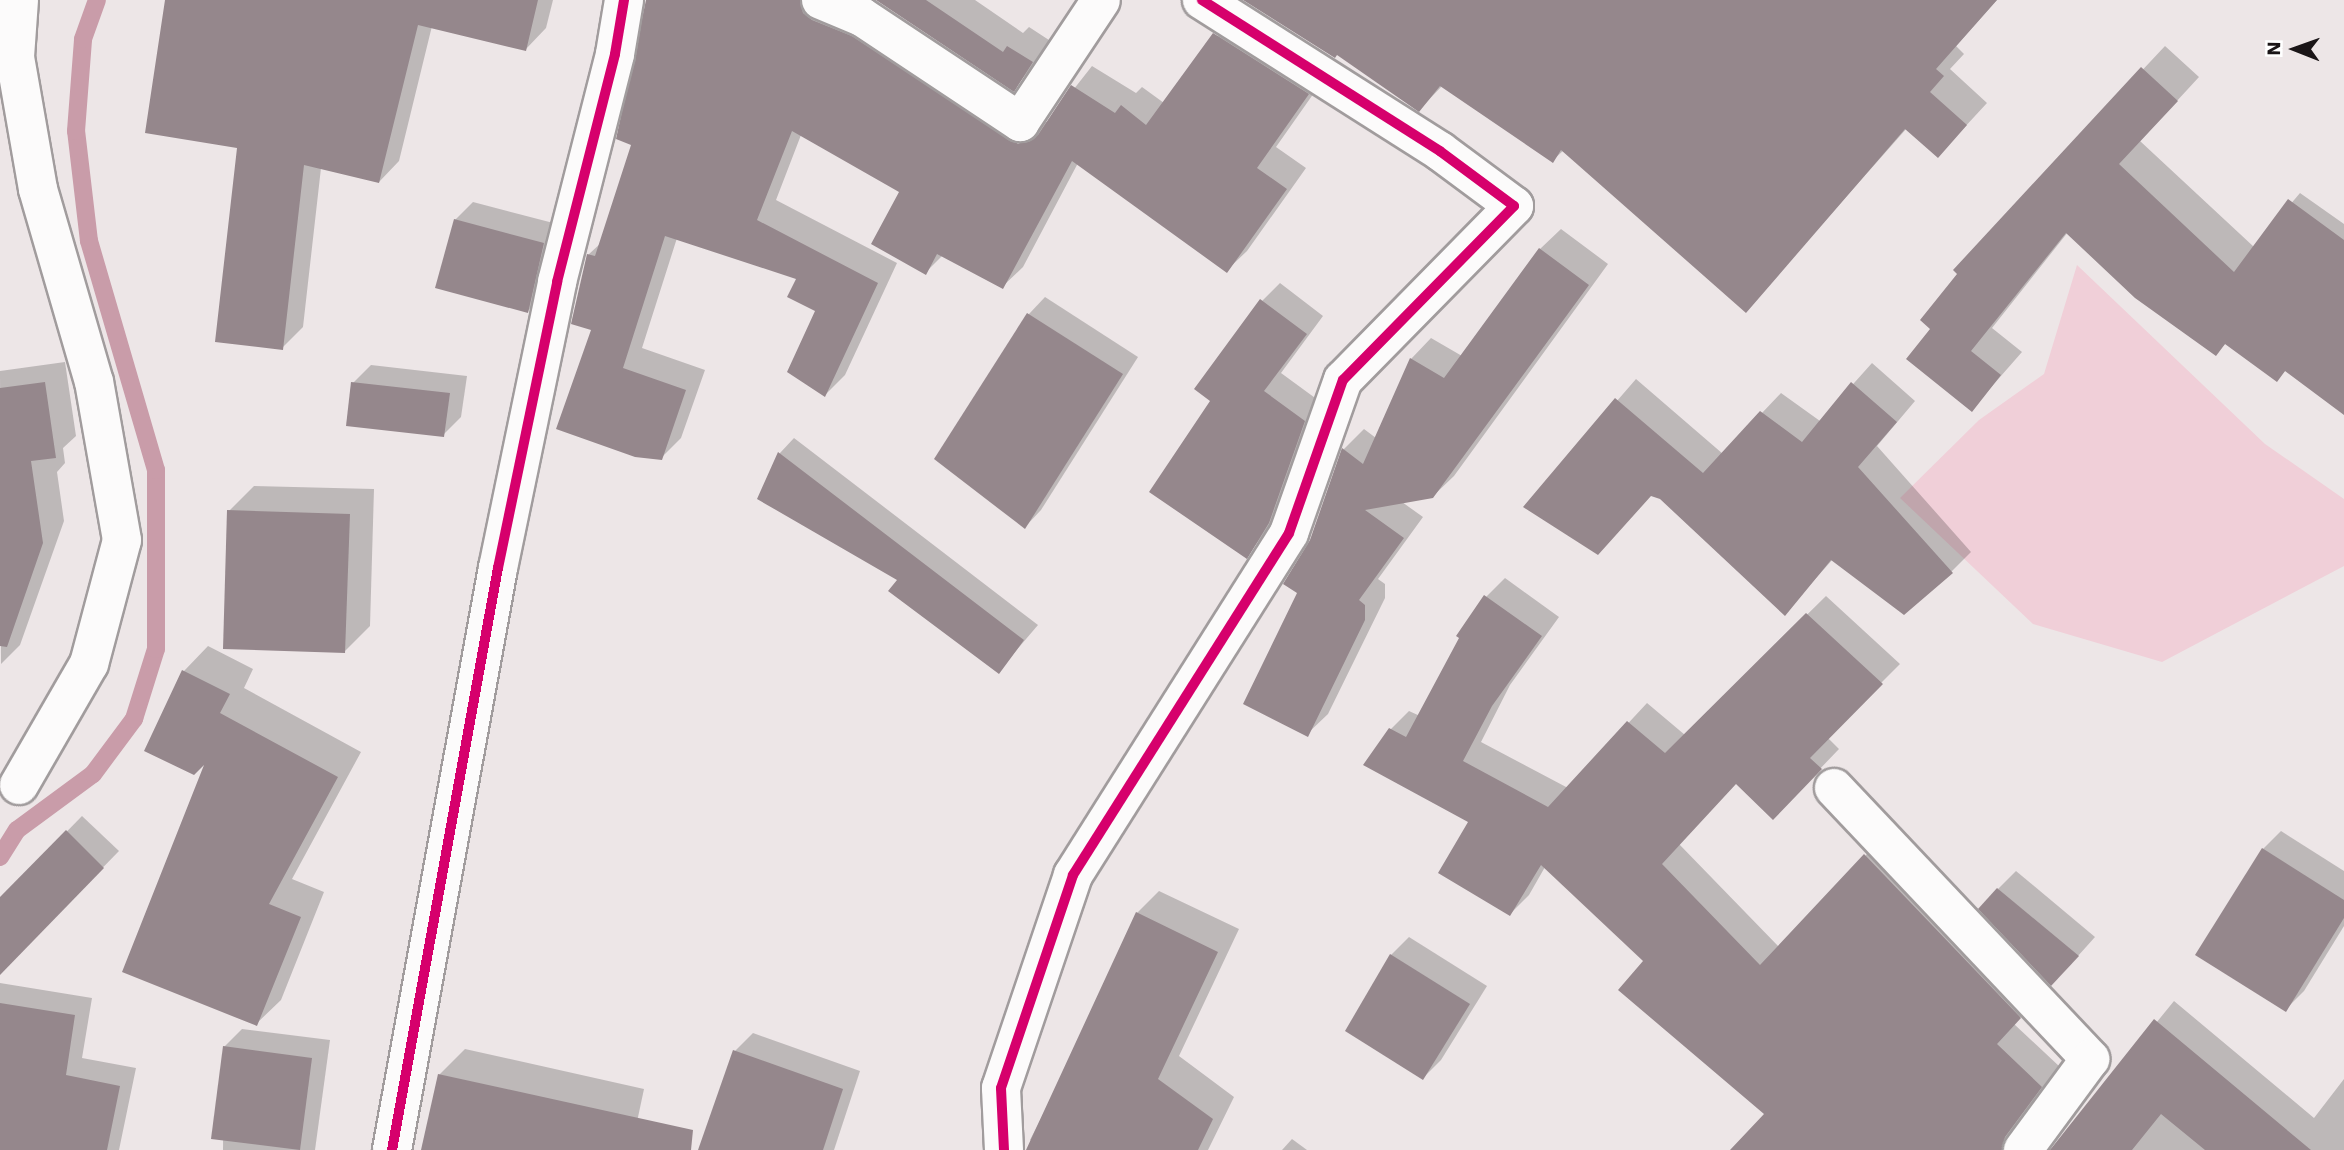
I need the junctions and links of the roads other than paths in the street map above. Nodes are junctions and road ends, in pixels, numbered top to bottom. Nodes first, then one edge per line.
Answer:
1 (19, 0) edge
2 (624, 0) edge
3 (821, 0) edge
4 (1101, 0) edge
5 (1202, 0) edge
6 (13, 117) edge
7 (19, 785) dead end
8 (1834, 788) dead end
9 (393, 1150) edge
10 (1004, 1150) edge
11 (2023, 1150) edge

1 - 6 street
2 - 9 street
3 - 4 street
5 - 10 street
6 - 7 street
8 - 11 street

